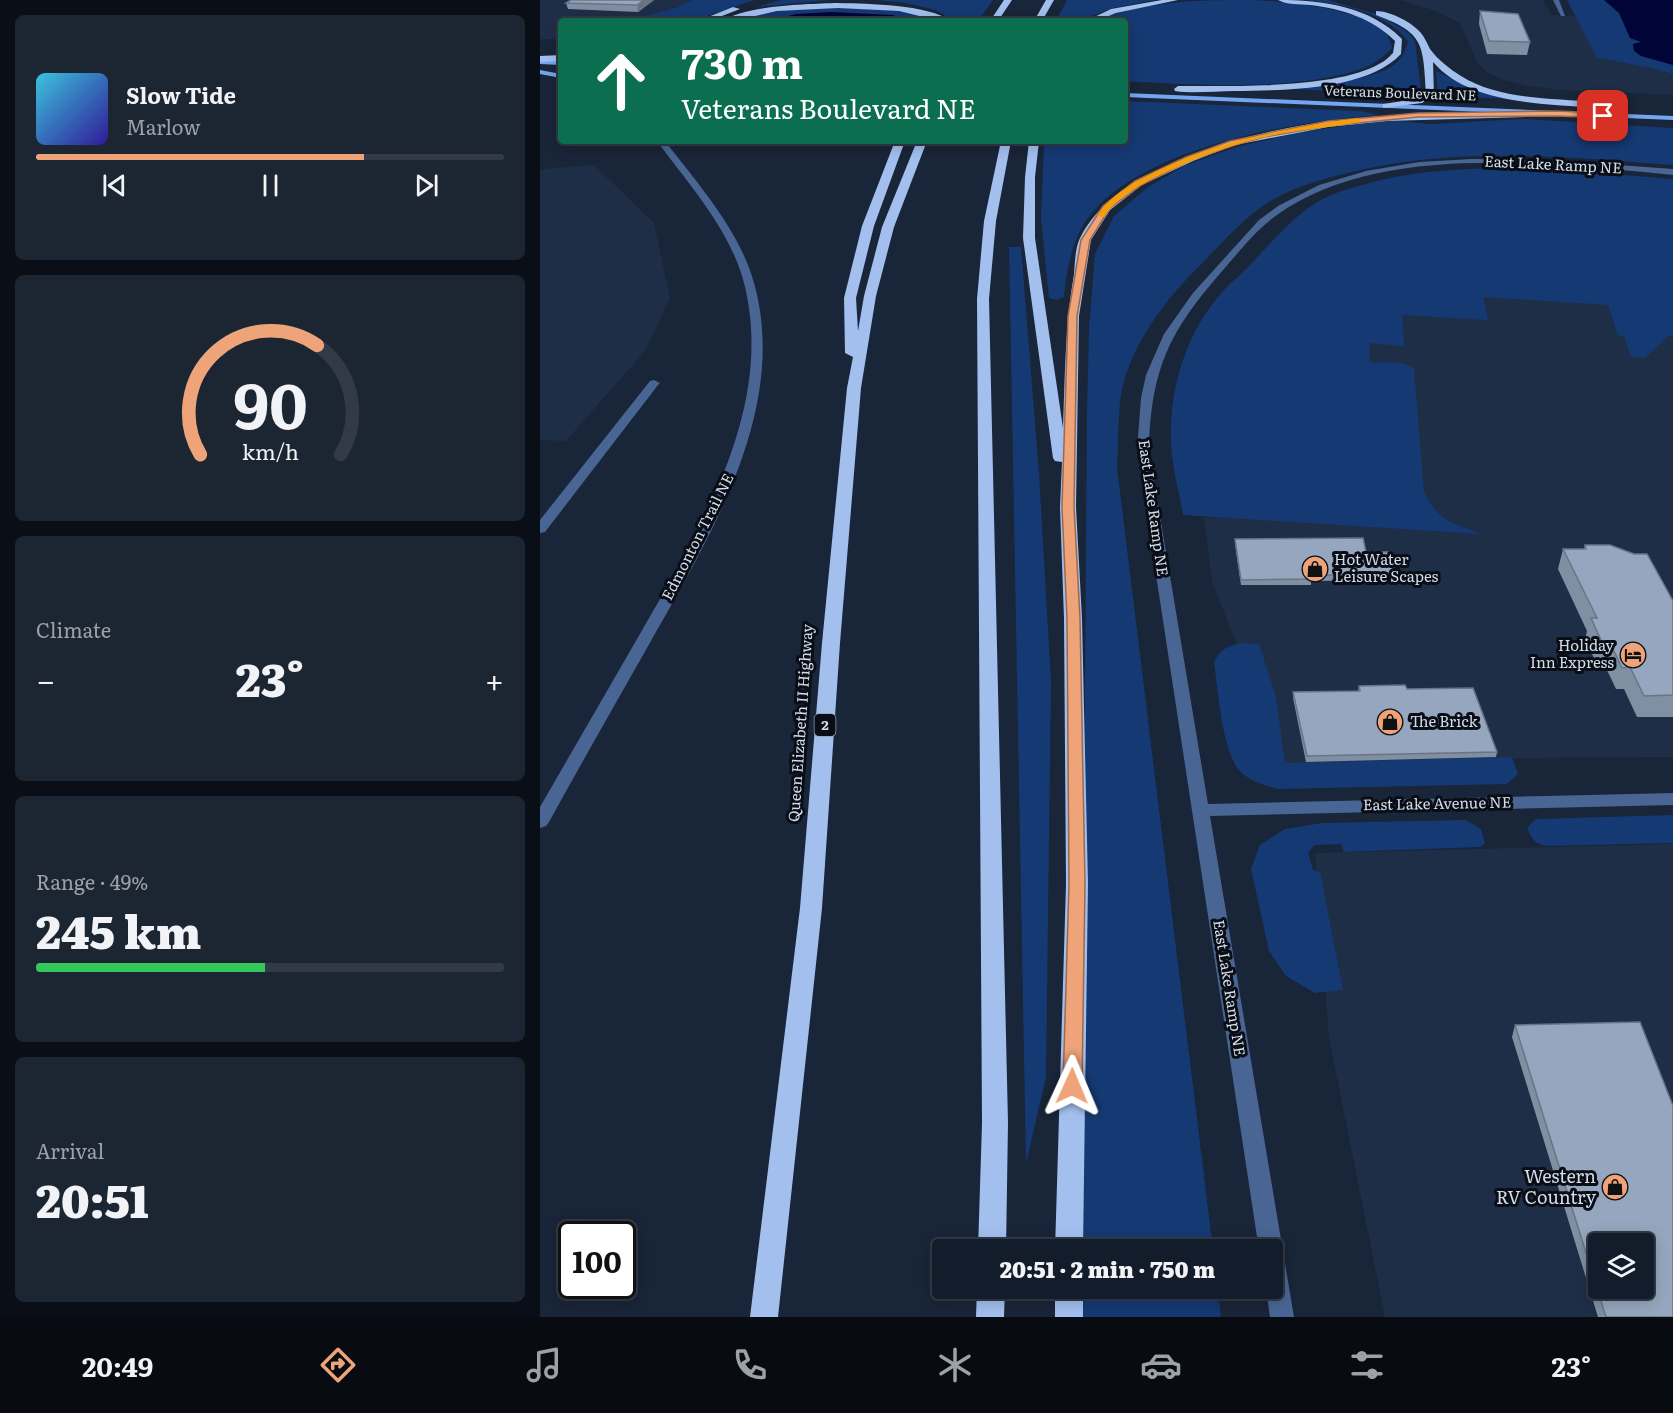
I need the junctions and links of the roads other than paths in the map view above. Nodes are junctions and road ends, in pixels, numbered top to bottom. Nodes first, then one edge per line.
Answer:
1 (1008, 0) edge
2 (1050, 0) edge
3 (1173, 0) edge
4 (1282, 0) edge
5 (1337, 0) edge
6 (1556, 0) edge
7 (761, 2) dead end
8 (1563, 15) dead end
9 (711, 18) edge
10 (737, 18) edge
11 (941, 18) edge
12 (996, 18) edge
13 (1040, 18) edge
14 (1097, 18) edge
15 (1427, 50) junction
16 (558, 58) edge
17 (540, 61) edge
18 (558, 63) edge
19 (540, 72) edge
20 (558, 74) edge
21 (1128, 86) edge
22 (1178, 89) junction
23 (1128, 95) edge
24 (1425, 99) junction
25 (1596, 105) junction
26 (1607, 105) dead end
27 (1386, 106) junction
28 (1557, 114) junction
29 (1673, 118) edge
30 (663, 144) edge
31 (899, 144) edge
32 (921, 144) edge
33 (1005, 144) edge
34 (1034, 144) edge
35 (1673, 172) edge
36 (654, 383) dead end
37 (854, 388) junction
38 (1068, 507) junction
39 (540, 529) edge
40 (1673, 799) edge
41 (1201, 810) junction
42 (540, 822) edge
43 (992, 1239) edge
44 (1070, 1239) edge
45 (1269, 1239) edge
46 (991, 1299) edge
47 (1069, 1299) edge
48 (1279, 1299) edge
49 (764, 1317) edge
50 (990, 1317) edge
51 (1069, 1317) edge
52 (1282, 1317) edge

1 - 12 highway
2 - 13 highway
3 - 14 highway
4 - 22 highway
5 - 15 highway
6 - 8 street
7 - 9 highway
10 - 11 highway
15 - 24 highway
15 - 25 highway
16 - 17 highway
17 - 18 main road
19 - 20 main road
21 - 22 main road, Veterans Boulevard NE
22 - 24 main road, Veterans Boulevard NE
23 - 27 main road, Veterans Boulevard NE
24 - 25 main road, Veterans Boulevard NE
24 - 27 highway
25 - 26 main road, Veterans Boulevard NE
27 - 28 main road, Veterans Boulevard NE
28 - 29 main road, Veterans Boulevard NE
28 - 38 highway
30 - 42 street, Edmonton Trail NE
31 - 37 highway
32 - 37 highway, Queen Elizabeth II Highway / 2
33 - 43 highway
34 - 38 highway
35 - 41 street, East Lake Ramp NE
36 - 39 street
37 - 49 highway, Queen Elizabeth II Highway / 2
38 - 44 highway
40 - 41 street, East Lake Avenue NE
41 - 45 street, East Lake Ramp NE
46 - 50 highway
47 - 51 highway
48 - 52 street

